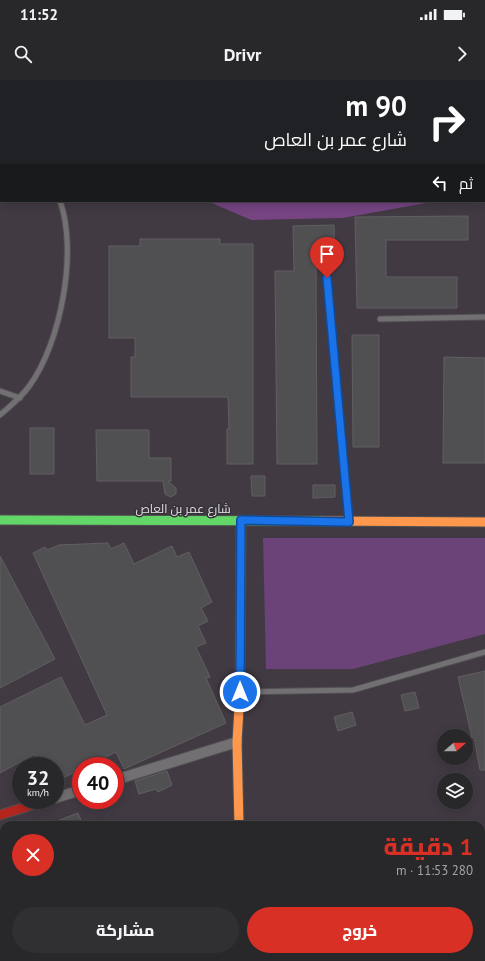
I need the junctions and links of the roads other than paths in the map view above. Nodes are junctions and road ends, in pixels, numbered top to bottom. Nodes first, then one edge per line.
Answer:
1 (60, 202) edge
2 (327, 278) dead end
3 (485, 317) edge
4 (380, 319) dead end
5 (0, 391) edge
6 (20, 398) junction
7 (0, 414) edge
8 (0, 520) edge
9 (241, 520) junction
10 (349, 522) junction
11 (485, 522) edge
12 (485, 652) edge
13 (240, 692) junction
14 (236, 742) junction
15 (124, 777) edge
16 (19, 809) edge
17 (0, 815) edge
18 (239, 821) edge

1 - 6 lane
2 - 10 lane
3 - 4 lane
5 - 6 lane
6 - 7 lane
8 - 9 street, شارع عمر بن العاص
9 - 10 street, شارع عمر بن العاص
9 - 13 street
10 - 11 street, شارع عمر بن العاص
12 - 13 lane
13 - 14 street
14 - 15 street
14 - 18 street
16 - 17 street

